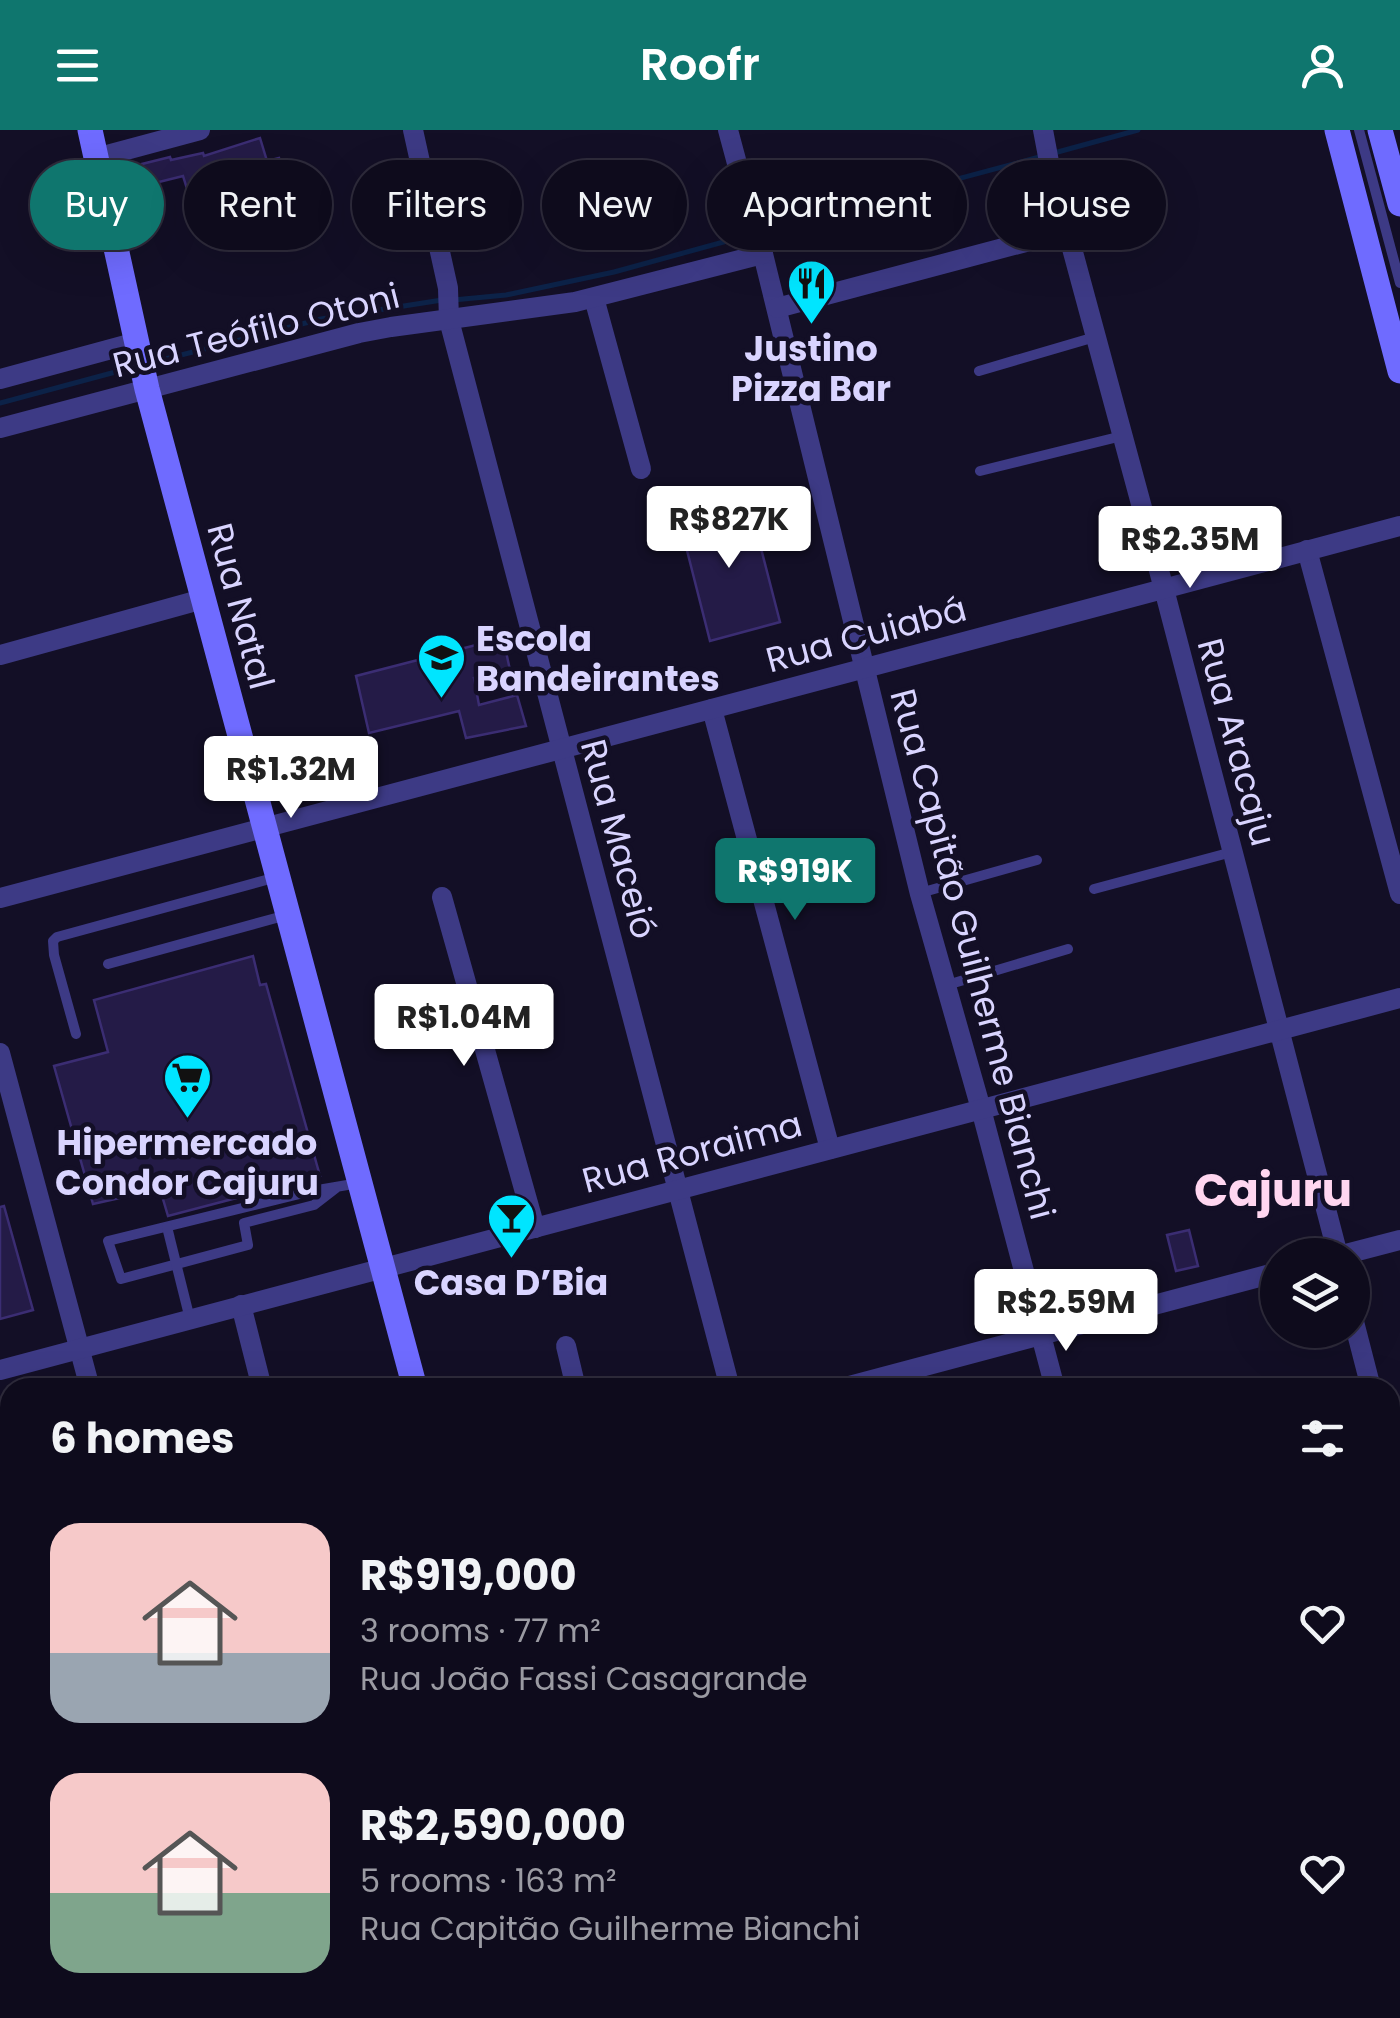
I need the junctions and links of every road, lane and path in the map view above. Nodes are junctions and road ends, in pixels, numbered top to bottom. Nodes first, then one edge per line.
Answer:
1 (90, 130) edge
2 (200, 130) edge
3 (414, 130) edge
4 (728, 130) edge
5 (1337, 130) edge
6 (1359, 130) edge
7 (1380, 130) edge
8 (96, 158) junction
9 (736, 160) edge
10 (1400, 204) edge
11 (730, 250) edge
12 (761, 250) edge
13 (996, 250) edge
14 (1073, 250) edge
15 (1400, 283) edge
16 (594, 298) junction
17 (776, 308) junction
18 (449, 320) junction
19 (1095, 337) junction
20 (137, 342) junction
21 (1400, 371) edge
22 (978, 372) dead end
23 (0, 379) edge
24 (147, 389) junction
25 (0, 428) edge
26 (1122, 436) junction
27 (642, 470) dead end
28 (980, 471) dead end
29 (1400, 526) edge
30 (1307, 550) junction
31 (1164, 589) junction
32 (203, 600) junction
33 (0, 655) edge
34 (864, 668) junction
35 (712, 709) junction
36 (562, 749) junction
37 (264, 828) junction
38 (1232, 852) junction
39 (1038, 860) dead end
40 (278, 877) junction
41 (1094, 889) dead end
42 (920, 894) junction
43 (1400, 894) edge
44 (442, 897) dead end
45 (0, 898) edge
46 (288, 914) junction
47 (1068, 949) dead end
48 (108, 964) dead end
49 (946, 985) junction
50 (1400, 998) edge
51 (1280, 1030) junction
52 (76, 1034) dead end
53 (0, 1053) edge
54 (981, 1109) junction
55 (830, 1149) junction
56 (348, 1185) junction
57 (678, 1189) junction
58 (167, 1227) junction
59 (534, 1228) junction
60 (1335, 1238) edge
61 (1400, 1240) edge
62 (1370, 1248) edge
63 (176, 1264) junction
64 (383, 1268) junction
65 (1260, 1277) edge
66 (241, 1306) junction
67 (190, 1319) junction
68 (1042, 1335) junction
69 (566, 1346) dead end
70 (80, 1348) junction
71 (1361, 1348) edge
72 (0, 1370) edge
73 (88, 1378) edge
74 (259, 1378) edge
75 (412, 1378) edge
76 (574, 1378) edge
77 (727, 1378) edge
78 (880, 1378) edge
79 (1053, 1378) edge
80 (1368, 1378) edge

1 - 8 street, Rua Natal
2 - 8 street
3 - 18 street, Rua Maceió
4 - 9 street, Rua Capitão Guilherme Bianchi
5 - 21 street
6 - 15 lane
7 - 10 street
8 - 20 street, Rua Natal
11 - 16 street, Rua Teófilo Otoni
12 - 17 street, Rua Capitão Guilherme Bianchi
13 - 17 street
14 - 19 street, Rua Aracaju
16 - 18 street, Rua Teófilo Otoni
16 - 27 street
17 - 34 street, Rua Capitão Guilherme Bianchi
18 - 24 street, Rua Teófilo Otoni
18 - 36 street, Rua Maceió
19 - 22 lane
19 - 26 street, Rua Aracaju
20 - 23 street, Rua Teófilo Otoni
20 - 24 street, Rua Natal
24 - 25 street, Rua Teófilo Otoni
24 - 32 street, Rua Natal
26 - 28 lane
26 - 31 street, Rua Aracaju
29 - 30 street, Rua Cuiabá
30 - 31 street, Rua Cuiabá
30 - 43 street
31 - 34 street, Rua Cuiabá
31 - 38 street, Rua Aracaju
32 - 33 street
32 - 37 street, Rua Natal
34 - 35 street, Rua Cuiabá
34 - 42 street, Rua Capitão Guilherme Bianchi
35 - 36 street, Rua Cuiabá
35 - 55 street
36 - 37 street, Rua Cuiabá
36 - 57 street, Rua Maceió
37 - 40 street, Rua Natal
37 - 45 street, Rua Cuiabá
38 - 41 lane
38 - 51 street, Rua Aracaju
39 - 42 lane
40 - 46 street, Rua Natal
40 - 52 lane
42 - 49 street, Rua Capitão Guilherme Bianchi
44 - 59 street
46 - 48 lane
46 - 56 street, Rua Natal
47 - 49 lane
49 - 54 street, Rua Capitão Guilherme Bianchi
50 - 51 street, Rua Roraima
51 - 54 street, Rua Roraima
51 - 60 street, Rua Aracaju
53 - 70 street
54 - 55 street, Rua Roraima
54 - 68 street, Rua Capitão Guilherme Bianchi
55 - 57 street, Rua Roraima
56 - 58 lane
56 - 63 lane
56 - 64 street, Rua Natal
57 - 59 street, Rua Roraima
57 - 77 street, Rua Maceió
58 - 63 lane
58 - 63 lane
59 - 64 street, Rua Roraima
61 - 62 street
63 - 67 lane
64 - 66 street, Rua Roraima
64 - 75 street, Rua Natal
65 - 68 street
66 - 67 street, Rua Roraima
66 - 74 street
67 - 70 street, Rua Roraima
68 - 78 street
68 - 79 street, Rua Capitão Guilherme Bianchi
69 - 76 street
70 - 72 street, Rua Roraima
70 - 73 street
71 - 80 street

